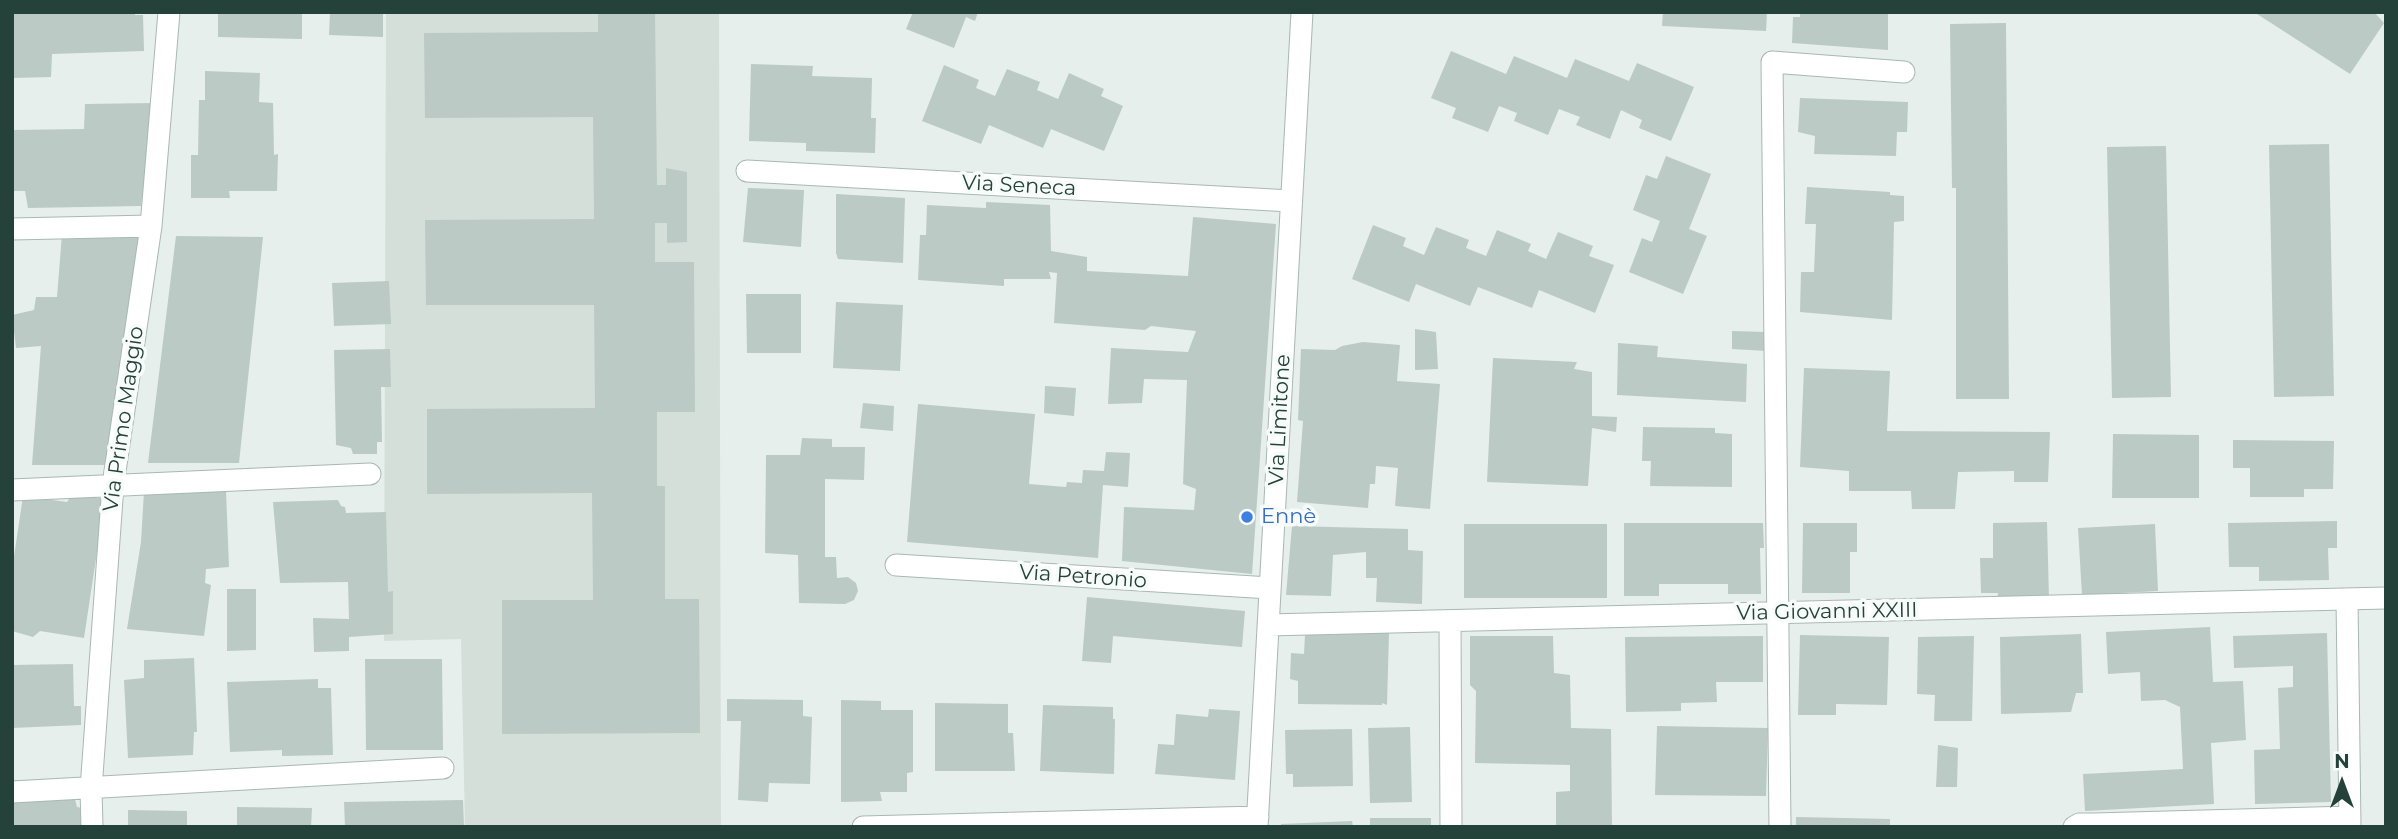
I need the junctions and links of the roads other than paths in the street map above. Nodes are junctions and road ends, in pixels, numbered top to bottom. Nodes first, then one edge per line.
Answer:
1 (169, 12) edge
2 (1302, 12) edge
3 (1904, 72) dead end
4 (747, 171) dead end
5 (1292, 201) junction
6 (151, 226) junction
7 (12, 229) edge
8 (370, 474) dead end
9 (113, 485) junction
10 (12, 490) edge
11 (896, 565) dead end
12 (1270, 588) junction
13 (2386, 598) edge
14 (2347, 599) junction
15 (1777, 613) junction
16 (1450, 621) junction
17 (1268, 625) junction
18 (443, 768) dead end
19 (91, 789) junction
20 (12, 792) edge
21 (1257, 822) edge
22 (2350, 822) edge
23 (92, 827) edge
24 (863, 827) edge
25 (1451, 827) edge
26 (1780, 827) edge
27 (2074, 827) edge

1 - 6 street, Via Primo Maggio
2 - 5 street, Via Limitone
3 - 15 street
4 - 5 street, Via Seneca
5 - 12 street, Via Limitone
6 - 7 street
6 - 9 street, Via Primo Maggio
8 - 9 street
9 - 10 street
9 - 19 street, Via Primo Maggio
11 - 12 street, Via Petronio
12 - 17 street, Via Limitone
13 - 14 street, Via Giovanni XXIII
14 - 15 street, Via Giovanni XXIII
14 - 22 street
15 - 16 street, Via Giovanni XXIII
15 - 26 street
16 - 17 street, Via Giovanni XXIII
16 - 25 street
17 - 21 street, Via Limitone
18 - 19 street
19 - 20 street
19 - 23 street, Via Primo Maggio
21 - 24 street
22 - 27 street

